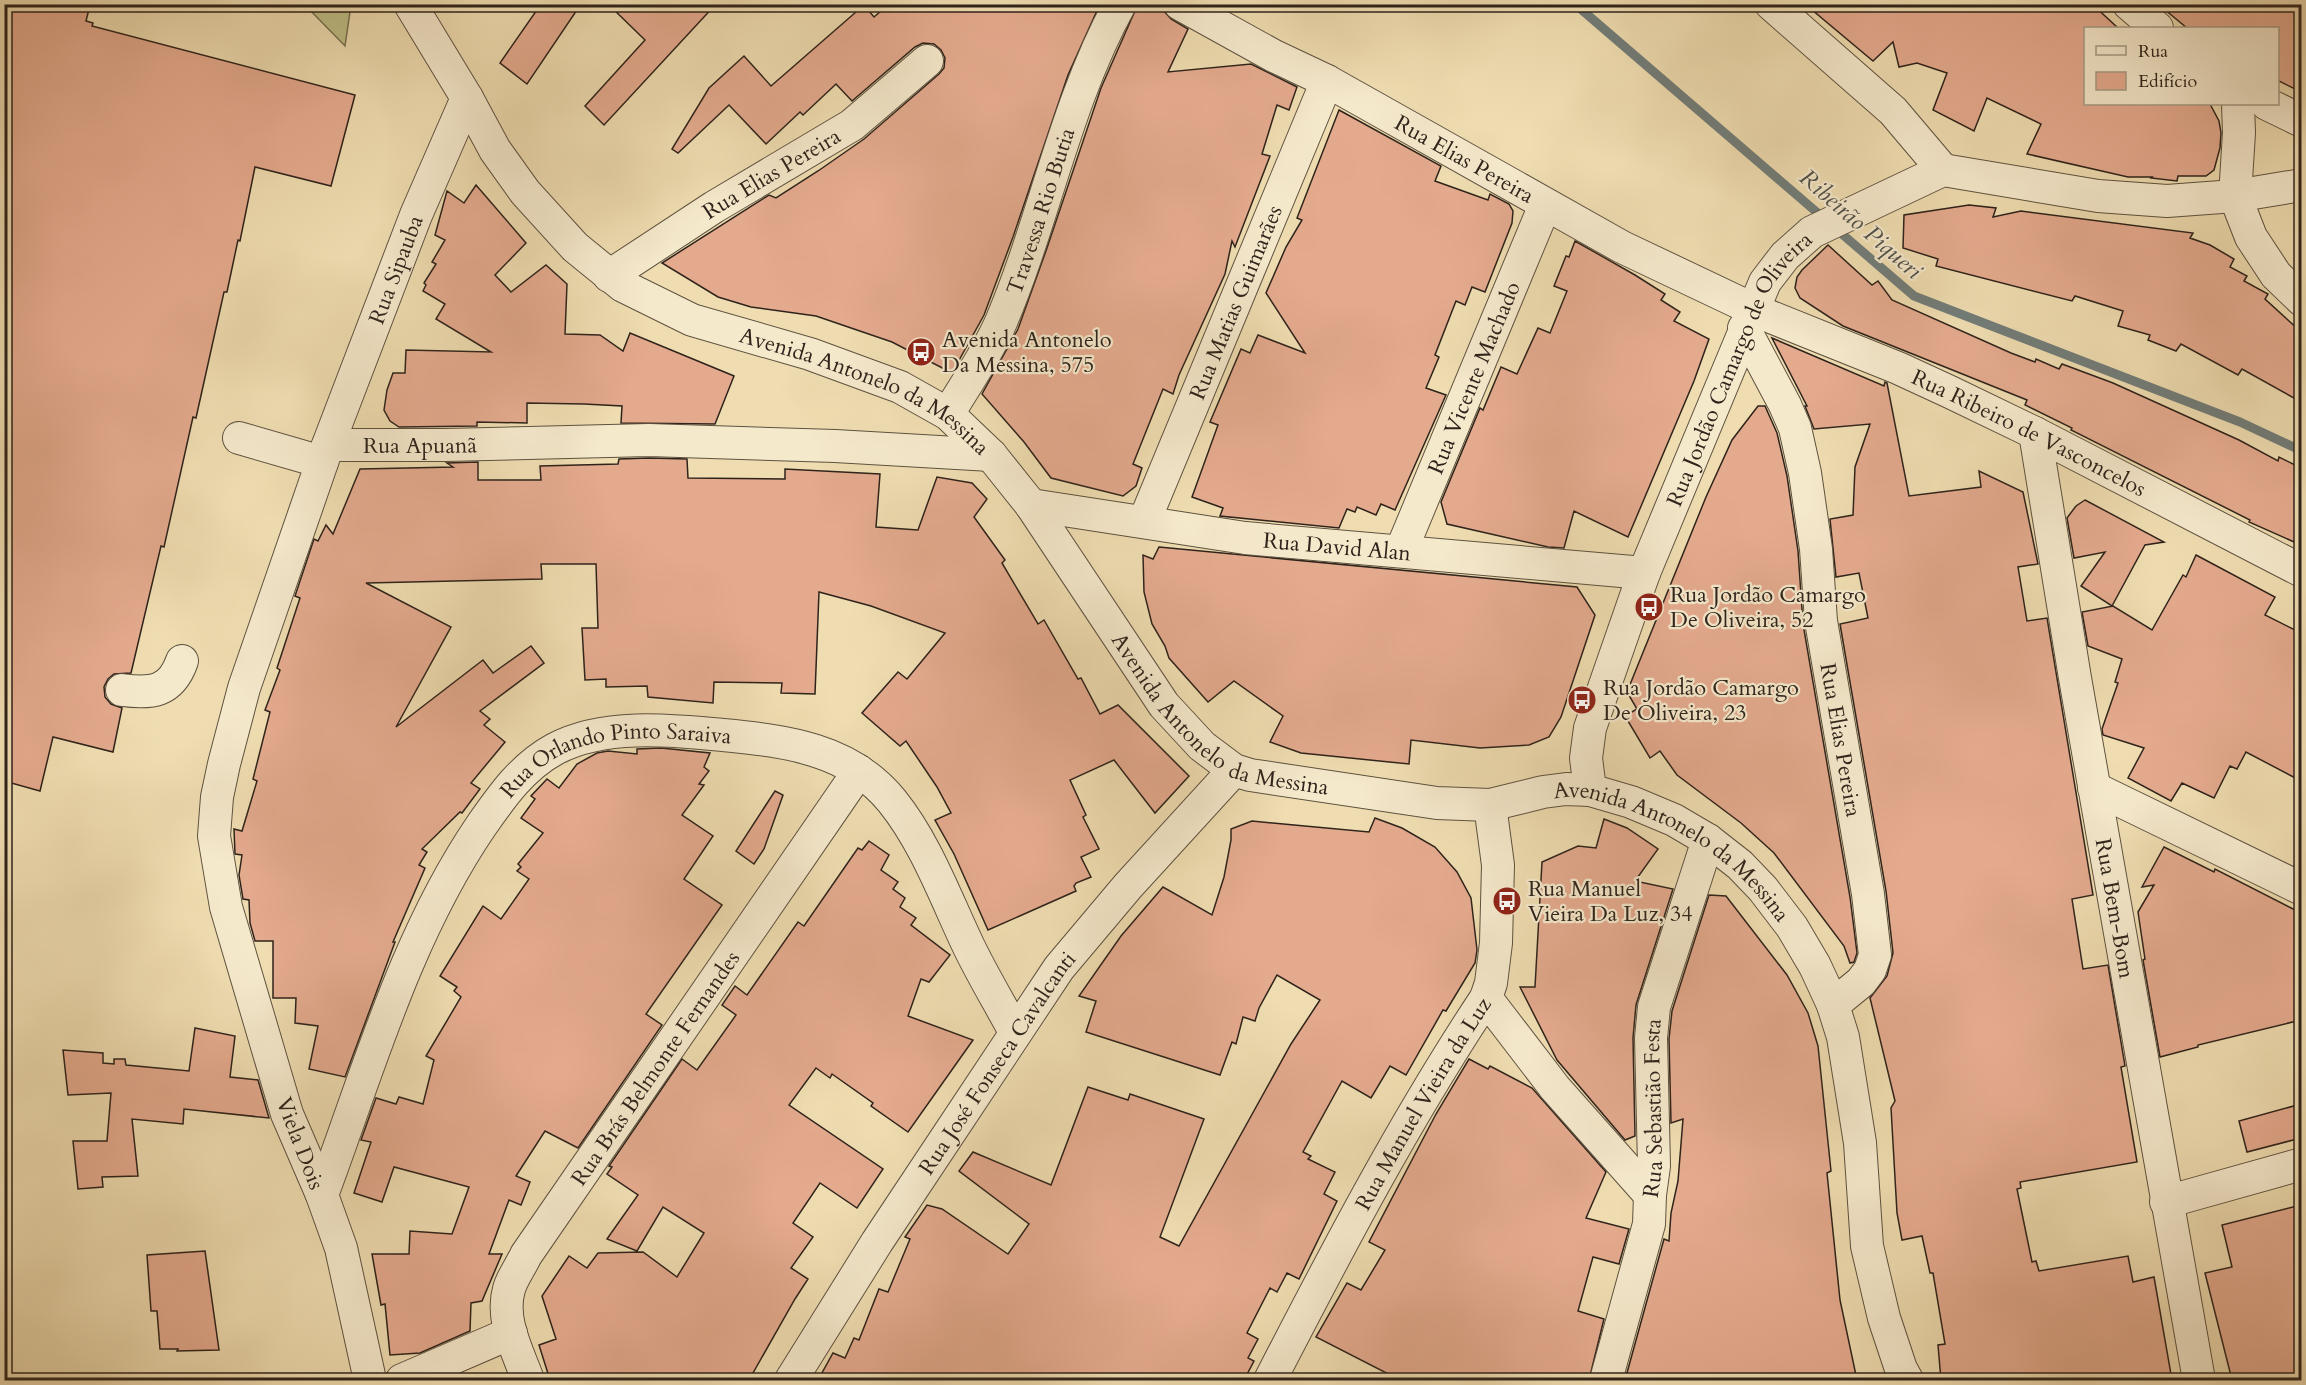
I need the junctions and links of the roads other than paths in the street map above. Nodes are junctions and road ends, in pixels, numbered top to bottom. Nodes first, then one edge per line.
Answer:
1 (410, 4) edge
2 (1119, 4) edge
3 (1180, 4) edge
4 (1771, 4) edge
5 (2129, 4) edge
6 (2156, 27) edge
7 (927, 61) dead end
8 (1327, 81) junction
9 (467, 98) junction
10 (2238, 105) edge
11 (2269, 105) edge
12 (2301, 121) edge
13 (1943, 170) junction
14 (2301, 184) edge
15 (2235, 196) junction
16 (1545, 206) junction
17 (609, 276) junction
18 (2301, 300) edge
19 (1748, 318) junction
20 (948, 414) junction
21 (2035, 433) junction
22 (239, 438) dead end
23 (325, 453) junction
24 (991, 455) junction
25 (1031, 505) junction
26 (1144, 522) junction
27 (1401, 551) junction
28 (2301, 571) edge
29 (1644, 573) junction
30 (182, 661) dead end
31 (122, 690) dead end
32 (1234, 770) junction
33 (859, 771) junction
34 (2094, 788) junction
35 (1590, 790) junction
36 (1491, 805) junction
37 (1708, 840) junction
38 (2301, 889) edge
39 (1486, 998) junction
40 (1833, 1005) junction
41 (1016, 1032) junction
42 (2301, 1164) edge
43 (322, 1195) junction
44 (1650, 1196) junction
45 (2166, 1202) junction
46 (511, 1333) junction
47 (370, 1380) edge
48 (402, 1380) edge
49 (528, 1380) edge
50 (791, 1380) edge
51 (1270, 1380) edge
52 (1606, 1380) edge
53 (1907, 1380) edge
54 (2199, 1380) edge

1 - 9 street, Avenida Antonelo da Messina
2 - 20 street, Travessa Rio Butia
3 - 8 street, Rua Elias Pereira
4 - 13 street
5 - 6 street
7 - 17 street, Rua Elias Pereira
8 - 16 street, Rua Elias Pereira
8 - 26 street, Rua Matias Guimarães
9 - 17 street, Avenida Antonelo da Messina
9 - 23 street, Rua Sipauba
10 - 15 street
11 - 12 street
13 - 15 street
13 - 19 street, Rua Jordão Camargo de Oliveira
14 - 15 street
15 - 18 street
16 - 19 street, Rua Elias Pereira
16 - 27 street, Rua Vicente Machado
17 - 20 street, Avenida Antonelo da Messina
19 - 21 street, Rua Ribeiro de Vasconcelos
19 - 29 street, Rua Jordão Camargo de Oliveira
19 - 40 street, Rua Elias Pereira
20 - 24 street, Avenida Antonelo da Messina
21 - 28 street, Rua Ribeiro de Vasconcelos
21 - 34 street, Rua Bem-Bom
22 - 23 street, Rua Apuanã
23 - 24 street, Rua Apuanã
23 - 43 street, Viela Dois
24 - 25 street, Avenida Antonelo da Messina
25 - 26 street, Rua David Alan
25 - 32 street, Avenida Antonelo da Messina
26 - 27 street, Rua David Alan
27 - 29 street, Rua David Alan
29 - 35 street, Rua Jordão Camargo de Oliveira
30 - 31 street
32 - 36 street, Avenida Antonelo da Messina
32 - 41 street, Rua José Fonseca Cavalcanti
33 - 41 street, Rua Orlando Pinto Saraiva
33 - 43 street, Rua Orlando Pinto Saraiva
33 - 46 street, Rua Brás Belmonte Fernandes
34 - 38 street
34 - 45 street, Rua Bem-Bom
35 - 36 street, Avenida Antonelo da Messina
35 - 37 street, Avenida Antonelo da Messina
36 - 39 street, Rua Manuel Vieira da Luz
37 - 40 street, Avenida Antonelo da Messina
37 - 44 street, Rua Sebastião Festa
39 - 44 street
39 - 51 street, Rua Manuel Vieira da Luz
40 - 53 street, Avenida Antonelo da Messina
41 - 50 street, Rua José Fonseca Cavalcanti
42 - 45 street
43 - 47 street, Viela Dois
44 - 52 street, Rua Sebastião Festa
45 - 54 street, Rua Bem-Bom
46 - 48 street
46 - 49 street, Rua Brás Belmonte Fernandes

